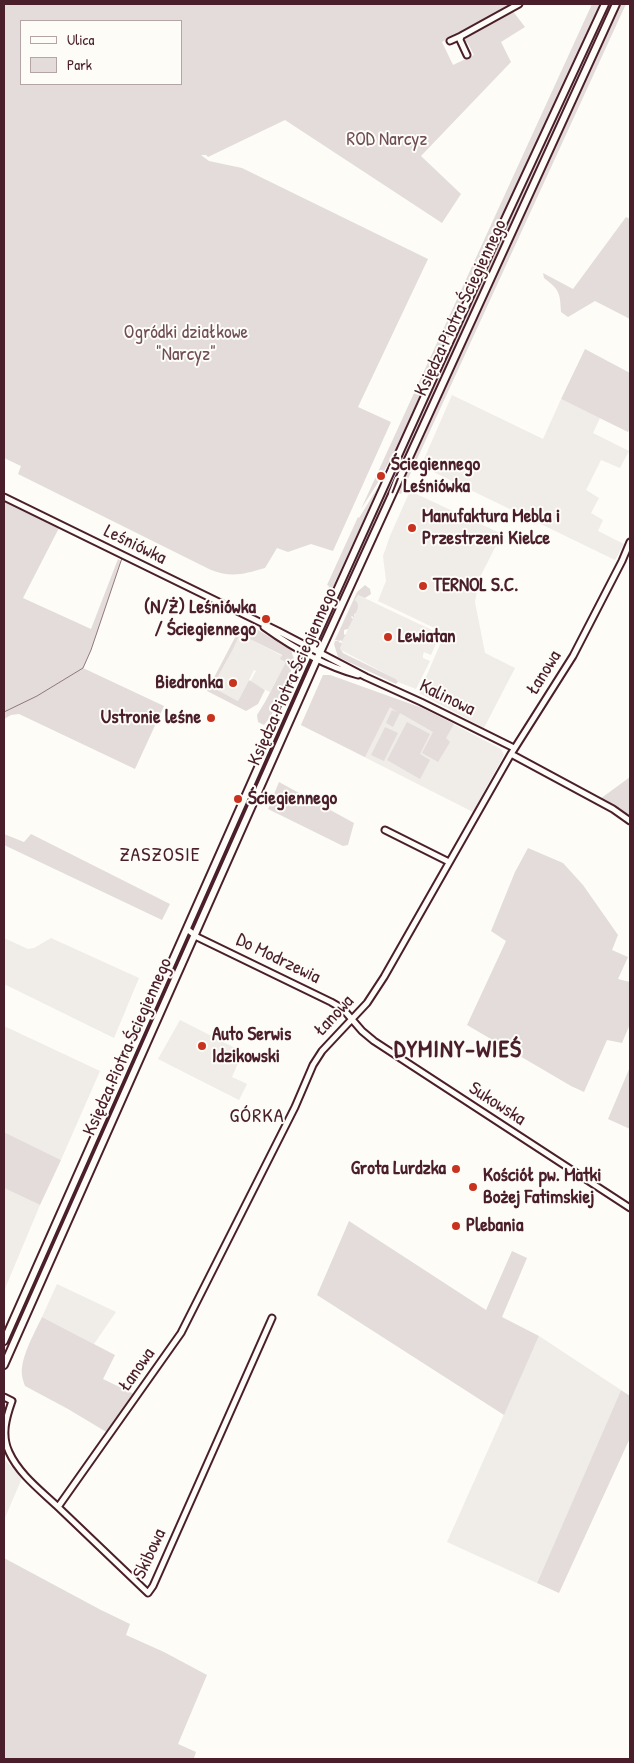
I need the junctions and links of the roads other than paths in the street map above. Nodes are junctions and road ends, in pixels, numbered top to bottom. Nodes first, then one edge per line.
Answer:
1 (519, 4) edge
2 (605, 4) edge
3 (616, 4) edge
4 (461, 36) junction
5 (450, 41) dead end
6 (467, 55) dead end
7 (4, 497) edge
8 (630, 542) edge
9 (310, 651) junction
10 (318, 656) junction
11 (514, 748) junction
12 (510, 754) junction
13 (630, 821) edge
14 (385, 830) dead end
15 (449, 862) junction
16 (187, 929) junction
17 (194, 935) junction
18 (353, 1019) junction
19 (630, 1208) edge
20 (272, 1318) dead end
21 (4, 1341) edge
22 (4, 1366) edge
23 (4, 1397) edge
24 (58, 1508) junction

1 - 4 street
2 - 9 main road, Księdza Piotra Ściegiennego
3 - 10 main road, Księdza Piotra Ściegiennego
4 - 5 street
4 - 6 street
7 - 9 street, Leśniówka
8 - 11 street, Łanowa
9 - 10 street, Kalinowa
9 - 16 main road, Księdza Piotra Ściegiennego
10 - 11 street, Kalinowa
10 - 17 main road, Księdza Piotra Ściegiennego
11 - 12 street, Łanowa
12 - 13 street
12 - 15 street, Łanowa
14 - 15 street
15 - 18 street, Łanowa
16 - 17 street, Do Modrzewia
16 - 21 main road, Księdza Piotra Ściegiennego
17 - 18 street, Do Modrzewia
17 - 22 main road, Księdza Piotra Ściegiennego
18 - 19 street, Sukowska
18 - 24 street, Łanowa
20 - 24 street, Skibowa
23 - 24 street, Skibowa

